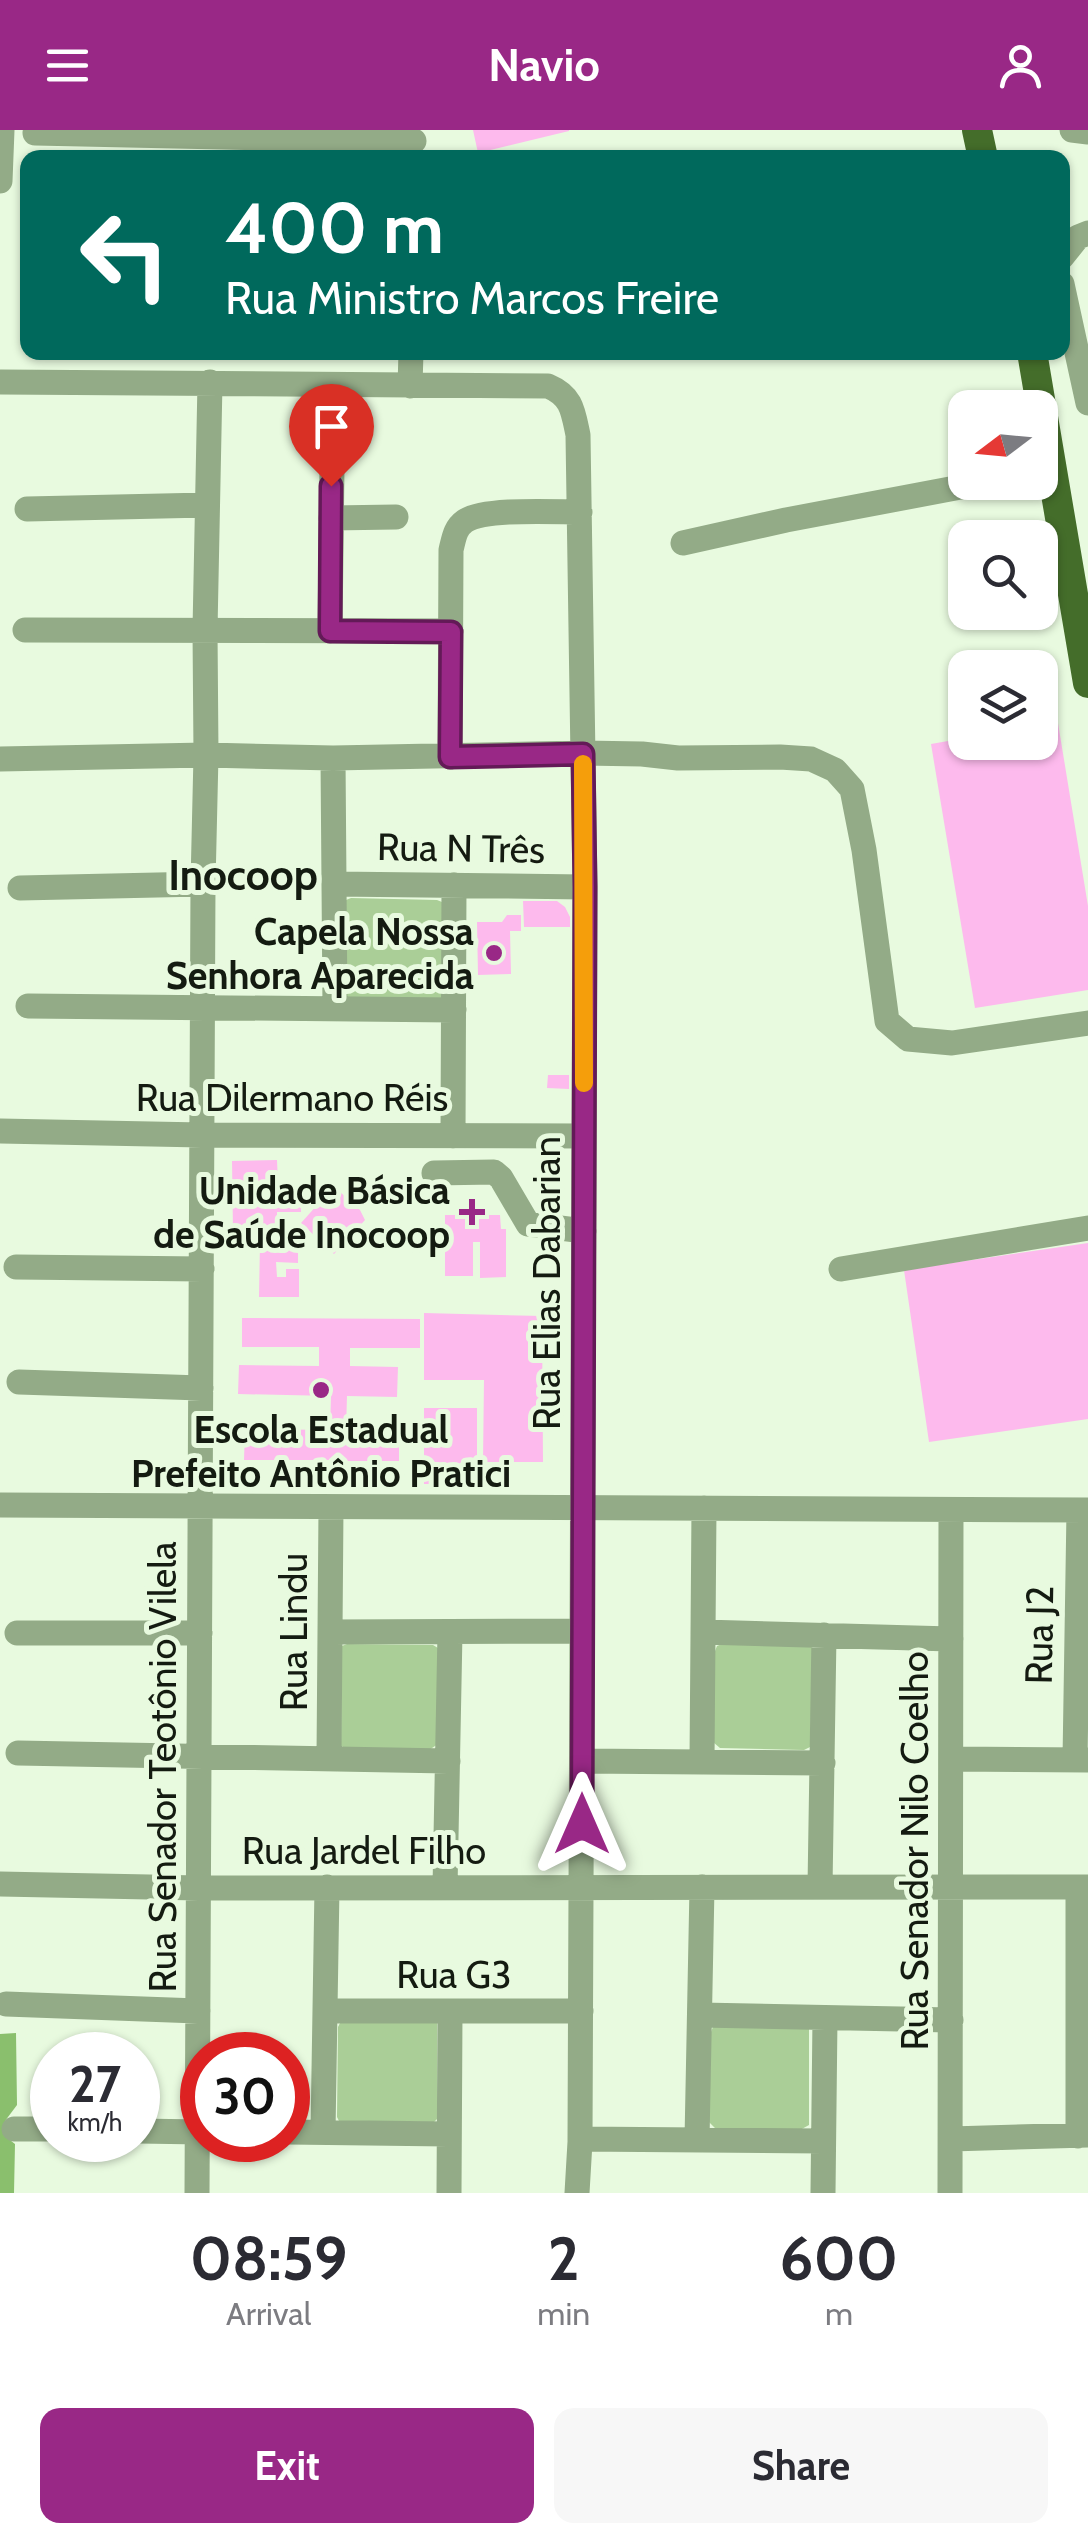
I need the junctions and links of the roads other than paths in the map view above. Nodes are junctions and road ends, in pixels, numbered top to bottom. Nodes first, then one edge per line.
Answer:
1 (2, 130) edge
2 (1072, 130) edge
3 (1088, 132) edge
4 (36, 133) dead end
5 (414, 143) edge
6 (0, 181) edge
7 (1070, 308) edge
8 (1081, 342) edge
9 (412, 360) edge
10 (1033, 360) edge
11 (0, 382) edge
12 (210, 382) junction
13 (333, 385) junction
14 (410, 386) junction
15 (1036, 390) edge
16 (1088, 403) edge
17 (948, 489) edge
18 (1052, 500) edge
19 (207, 506) junction
20 (28, 508) dead end
21 (580, 512) junction
22 (396, 517) dead end
23 (330, 518) junction
24 (683, 543) dead end
25 (25, 630) dead end
26 (205, 630) junction
27 (330, 631) junction
28 (451, 632) junction
29 (1088, 683) edge
30 (206, 754) junction
31 (583, 754) junction
32 (450, 757) junction
33 (0, 758) edge
34 (333, 758) junction
35 (204, 884) junction
36 (335, 884) junction
37 (454, 886) junction
38 (585, 887) junction
39 (20, 888) dead end
40 (28, 1006) dead end
41 (203, 1008) junction
42 (335, 1009) junction
43 (454, 1010) junction
44 (1088, 1023) edge
45 (0, 1131) edge
46 (202, 1135) junction
47 (453, 1136) junction
48 (584, 1136) junction
49 (434, 1173) dead end
50 (1088, 1228) edge
51 (584, 1230) junction
52 (16, 1267) dead end
53 (841, 1269) dead end
54 (202, 1270) junction
55 (19, 1382) dead end
56 (201, 1388) junction
57 (0, 1505) edge
58 (201, 1505) junction
59 (331, 1507) junction
60 (583, 1508) junction
61 (704, 1508) junction
62 (951, 1510) junction
63 (1083, 1510) edge
64 (582, 1631) junction
65 (330, 1632) junction
66 (450, 1632) junction
67 (703, 1632) junction
68 (17, 1633) dead end
69 (200, 1633) junction
70 (824, 1636) junction
71 (1082, 1638) edge
72 (952, 1639) junction
73 (18, 1753) dead end
74 (200, 1757) junction
75 (330, 1758) junction
76 (952, 1759) junction
77 (582, 1760) junction
78 (1082, 1760) edge
79 (702, 1761) junction
80 (448, 1762) junction
81 (823, 1762) junction
82 (0, 1884) edge
83 (1083, 1886) edge
84 (327, 1887) junction
85 (702, 1887) junction
86 (820, 1887) junction
87 (952, 1887) junction
88 (199, 1888) junction
89 (445, 1888) junction
90 (581, 1888) junction
91 (6, 2004) dead end
92 (198, 2011) junction
93 (580, 2011) junction
94 (327, 2012) junction
95 (450, 2013) junction
96 (700, 2015) junction
97 (825, 2018) junction
98 (951, 2020) junction
99 (1083, 2020) edge
100 (198, 2032) edge
101 (14, 2129) dead end
102 (30, 2129) edge
103 (310, 2132) edge
104 (323, 2132) junction
105 (448, 2134) junction
106 (1083, 2135) edge
107 (580, 2139) junction
108 (950, 2139) junction
109 (697, 2140) junction
110 (822, 2141) junction
111 (199, 2162) edge
112 (197, 2193) edge
113 (449, 2193) edge
114 (578, 2193) edge
115 (823, 2193) edge
116 (950, 2193) edge

1 - 6 street
2 - 3 street
4 - 5 street
7 - 8 street
8 - 16 street
9 - 14 street
10 - 15 main road
11 - 12 street
12 - 13 street
12 - 19 street, Rua Senador Teotônio Vilela
13 - 14 street
13 - 23 street
14 - 21 street, Rua Elias Dabarian
17 - 24 street
18 - 29 main road
19 - 20 street
19 - 26 street, Rua Senador Teotônio Vilela
21 - 28 street
21 - 31 street, Rua Elias Dabarian
22 - 23 street
23 - 27 street
25 - 26 street
26 - 27 street
26 - 30 street, Rua Senador Teotônio Vilela
27 - 28 street
28 - 32 street
30 - 33 street
30 - 34 street
30 - 35 street, Rua Senador Teotônio Vilela
31 - 32 street
31 - 38 street, Rua Elias Dabarian
31 - 44 street
32 - 34 street
34 - 36 street
35 - 39 street
35 - 41 street, Rua Senador Teotônio Vilela
36 - 37 street, Rua N Três
36 - 42 street
37 - 38 street, Rua N Três
37 - 43 street
38 - 48 street, Rua Elias Dabarian
40 - 41 street
41 - 42 street
41 - 46 street, Rua Senador Teotônio Vilela
42 - 43 street
43 - 47 street
45 - 46 street, Rua Dilermano Réis
46 - 47 street, Rua Dilermano Réis
46 - 54 street, Rua Senador Teotônio Vilela
47 - 48 street, Rua Dilermano Réis
48 - 51 street, Rua Elias Dabarian
49 - 51 street
50 - 53 street
51 - 60 street, Rua Elias Dabarian
52 - 54 street
54 - 56 street, Rua Senador Teotônio Vilela
55 - 56 street
56 - 58 street, Rua Senador Teotônio Vilela
57 - 58 street
58 - 59 street
58 - 69 street, Rua Senador Teotônio Vilela
59 - 60 street
59 - 65 street, Rua Lindu
60 - 61 street
60 - 64 street, Rua Elias Dabarian
61 - 62 street
61 - 67 street
62 - 63 street
62 - 72 street, Rua Senador Nilo Coelho
63 - 71 street, Rua J2
64 - 66 street
64 - 77 street, Rua Elias Dabarian
65 - 66 street
65 - 75 street, Rua Lindu
66 - 80 street
67 - 70 street
67 - 79 street
68 - 69 street
69 - 74 street, Rua Senador Teotônio Vilela
70 - 72 street
70 - 81 street
71 - 78 street, Rua J2
72 - 76 street, Rua Senador Nilo Coelho
73 - 74 street
74 - 75 street
74 - 88 street, Rua Senador Teotônio Vilela
75 - 80 street
76 - 78 street
76 - 87 street, Rua Senador Nilo Coelho
77 - 79 street
77 - 90 street, Rua Elias Dabarian
79 - 81 street
80 - 89 street
81 - 86 street
82 - 88 street, Rua Jardel Filho
83 - 87 street, Rua Jardel Filho
83 - 99 street
84 - 88 street, Rua Jardel Filho
84 - 89 street, Rua Jardel Filho
84 - 94 street
85 - 86 street, Rua Jardel Filho
85 - 90 street, Rua Jardel Filho
85 - 96 street
86 - 87 street, Rua Jardel Filho
87 - 98 street, Rua Senador Nilo Coelho
88 - 92 street, Rua Senador Teotônio Vilela
89 - 90 street, Rua Jardel Filho
90 - 93 street, Rua Elias Dabarian
91 - 92 street
92 - 100 street, Rua Senador Teotônio Vilela
93 - 95 street, Rua G3
93 - 107 street, Rua Elias Dabarian
94 - 95 street, Rua G3
94 - 104 street
95 - 105 street
96 - 97 street
96 - 109 street
97 - 98 street
97 - 110 street
98 - 108 street, Rua Senador Nilo Coelho
99 - 106 street
101 - 102 street
103 - 104 street
104 - 105 street
105 - 113 street
106 - 108 street
107 - 109 street
107 - 114 street, Rua Elias Dabarian
108 - 116 street, Rua Senador Nilo Coelho
109 - 110 street
110 - 115 street
111 - 112 street, Rua Senador Teotônio Vilela

